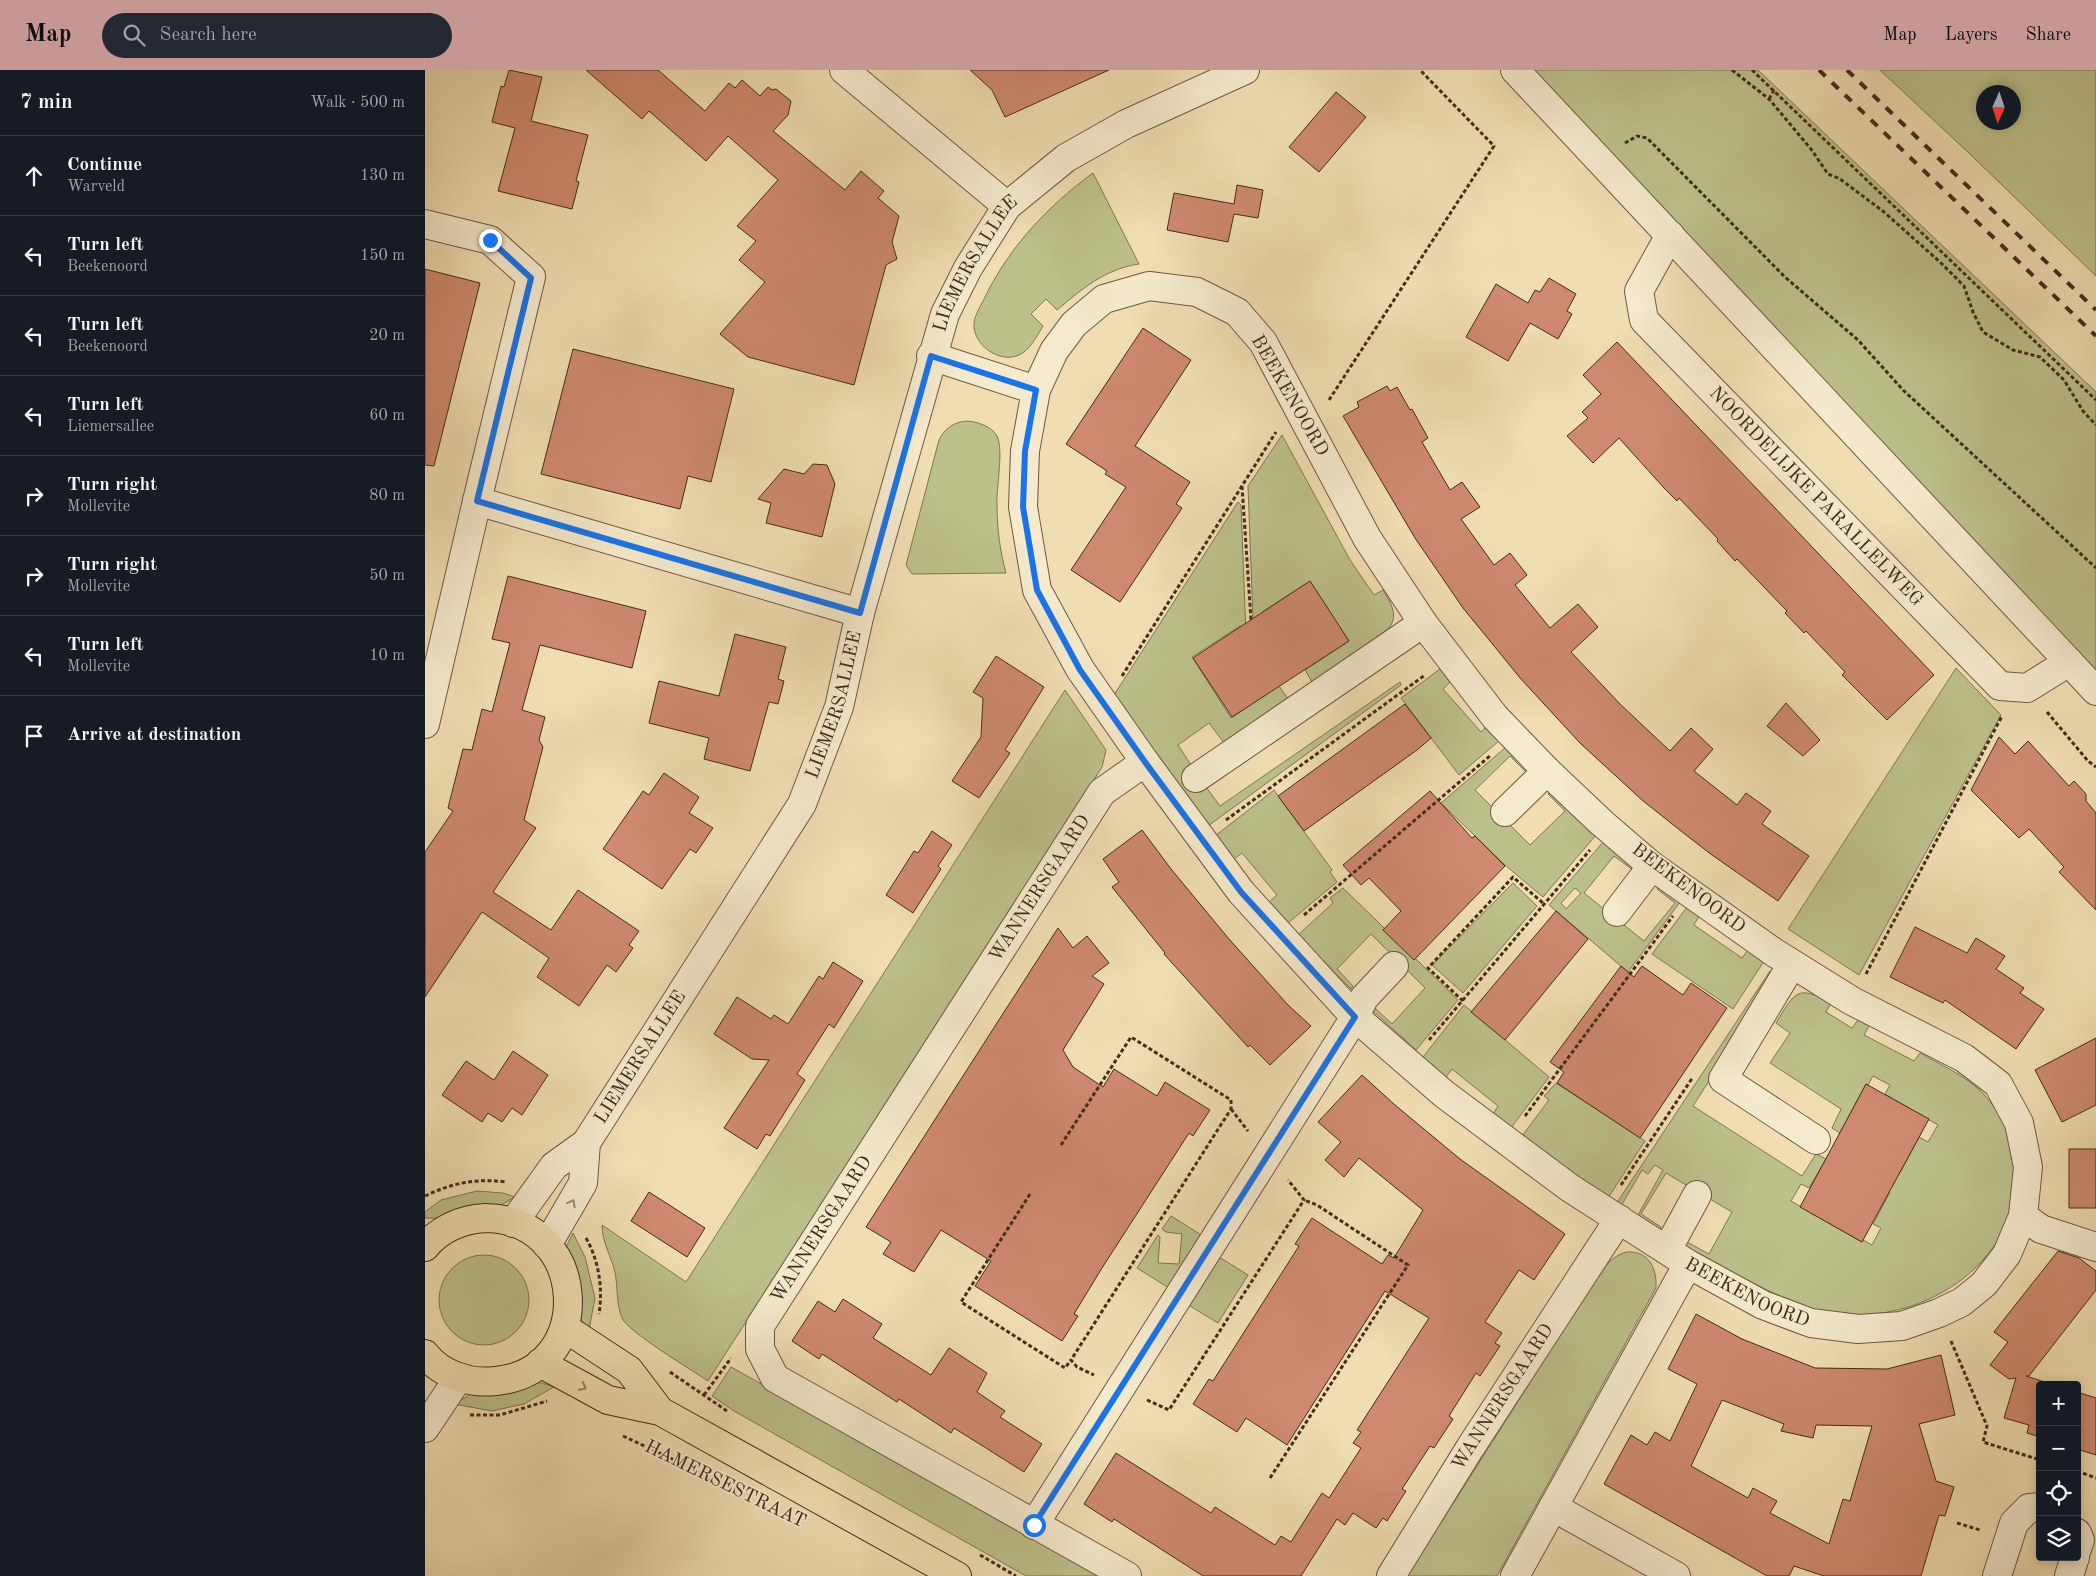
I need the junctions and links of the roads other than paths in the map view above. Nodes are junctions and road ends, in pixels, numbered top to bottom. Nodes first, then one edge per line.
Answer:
1 (844, 70) edge
2 (1245, 70) edge
3 (1515, 70) edge
4 (1007, 206) junction
5 (425, 224) edge
6 (1670, 235) junction
7 (931, 356) junction
8 (1036, 390) junction
9 (477, 501) junction
10 (860, 613) junction
11 (1423, 623) junction
12 (2069, 662) junction
13 (2096, 691) edge
14 (425, 724) edge
15 (1145, 762) junction
16 (1547, 771) junction
17 (1196, 778) dead end
18 (1505, 812) dead end
19 (1652, 866) junction
20 (1617, 912) dead end
21 (1792, 964) junction
22 (1394, 966) dead end
23 (1355, 1017) junction
24 (1816, 1140) dead end
25 (586, 1143) junction
26 (1697, 1195) dead end
27 (1612, 1215) junction
28 (2023, 1216) junction
29 (513, 1222) junction
30 (426, 1243) edge
31 (547, 1244) junction
32 (2096, 1247) edge
33 (1677, 1257) junction
34 (565, 1328) junction
35 (425, 1354) edge
36 (540, 1363) junction
37 (459, 1377) junction
38 (660, 1410) junction
39 (425, 1428) edge
40 (1553, 1507) junction
41 (2036, 1507) edge
42 (1034, 1525) junction
43 (2074, 1561) edge
44 (957, 1576) edge
45 (1127, 1576) edge
46 (1391, 1576) edge
47 (1515, 1576) edge
48 (1676, 1576) edge
49 (1997, 1576) edge
50 (2069, 1576) edge

1 - 4 street
2 - 4 street, LIEMERSALLEE
3 - 6 street
4 - 7 street, LIEMERSALLEE
5 - 9 street
6 - 12 street
6 - 12 street, NOORDELIJKE PARALLELWEG
7 - 8 street
7 - 10 street, LIEMERSALLEE
8 - 11 street, BEEKENOORD
8 - 15 street, BEEKENOORD
9 - 10 street
9 - 14 street
10 - 25 street, LIEMERSALLEE
11 - 16 street, BEEKENOORD
11 - 17 street
12 - 13 street
15 - 23 street, BEEKENOORD
15 - 42 street, WANNERSGAARD
16 - 18 street
16 - 19 street, BEEKENOORD
19 - 20 street
19 - 21 street, BEEKENOORD
21 - 24 street
21 - 28 street, BEEKENOORD
22 - 23 street
23 - 27 street, BEEKENOORD
23 - 42 street
25 - 29 street, LIEMERSALLEE
31 -> 25 street, LIEMERSALLEE
26 - 33 street
27 - 33 street, BEEKENOORD
27 - 46 street, WANNERSGAARD
28 - 32 street
28 - 33 street, BEEKENOORD
29 - 30 main road
29 - 31 main road
31 - 34 main road
33 - 40 street
34 - 36 main road
34 - 38 main road, HAMERSESTRAAT
35 - 37 main road
36 - 37 main road
36 -> 38 main road, HAMERSESTRAAT
37 - 39 street
38 - 44 main road, HAMERSESTRAAT
40 - 47 street
40 - 48 street
41 - 49 street
42 - 45 street, WANNERSGAARD
43 - 50 street

